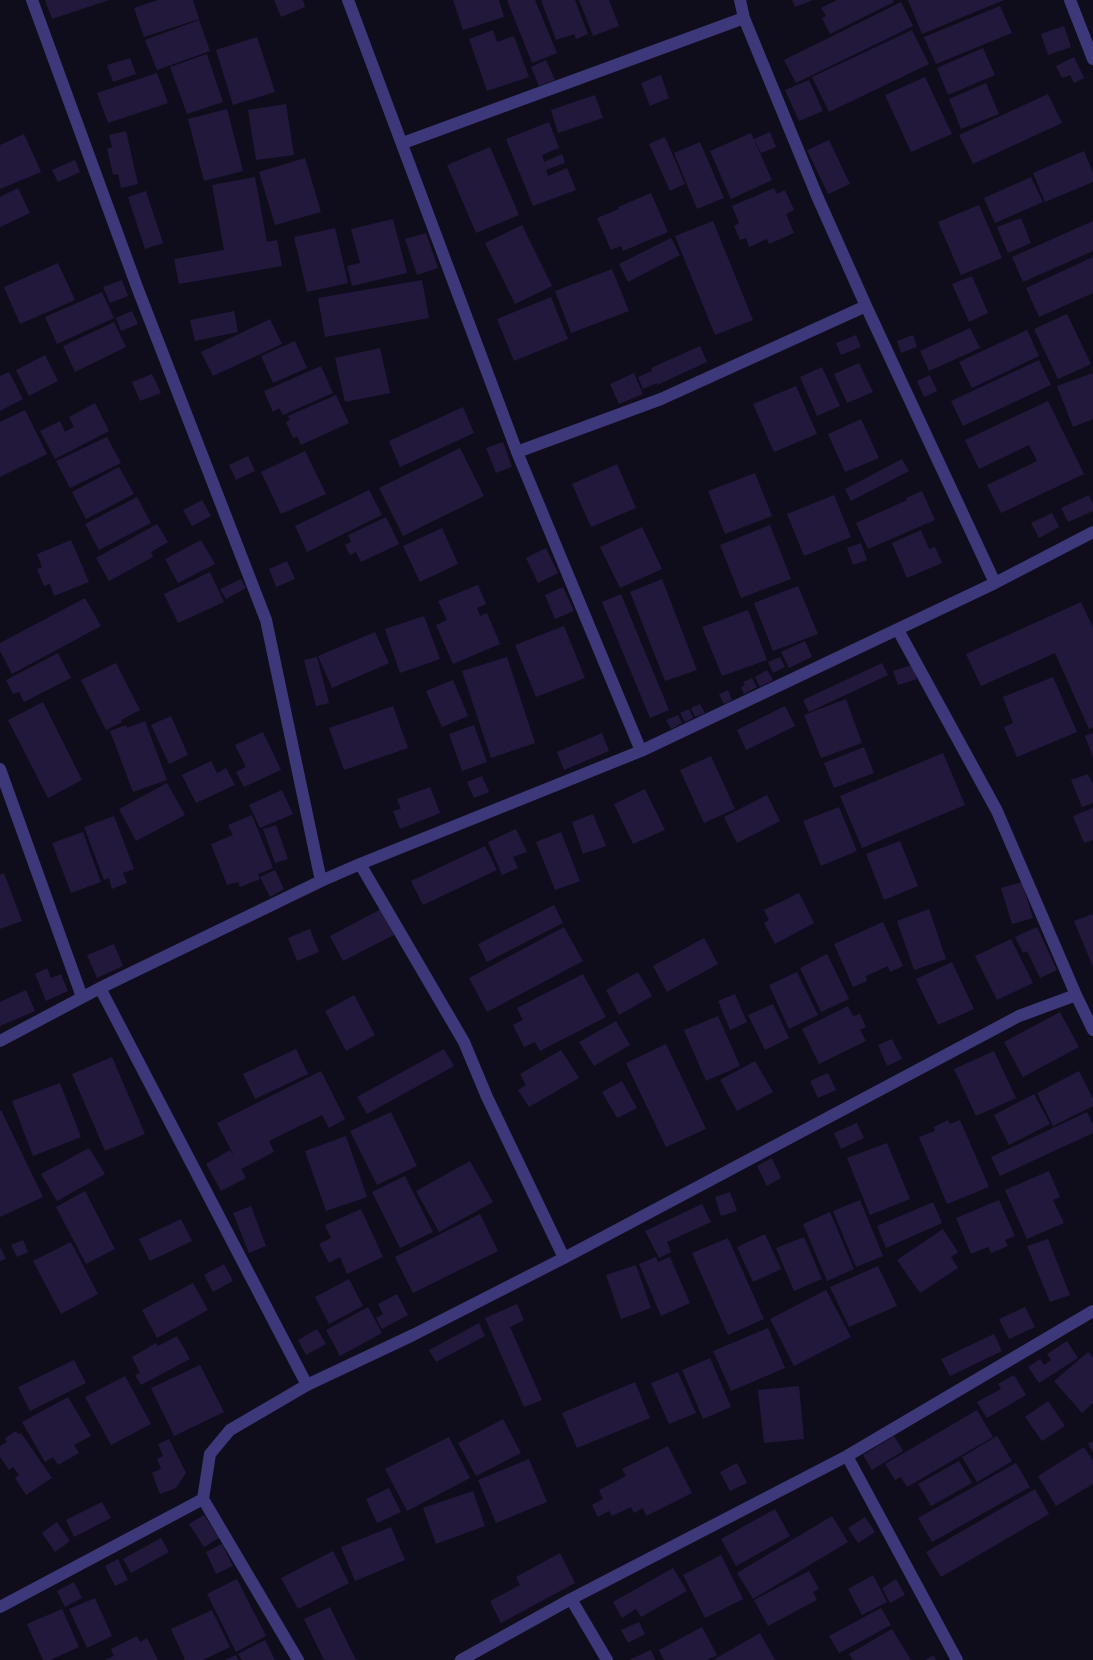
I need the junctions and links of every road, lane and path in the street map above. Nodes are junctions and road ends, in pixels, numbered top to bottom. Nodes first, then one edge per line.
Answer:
1 (32, 0) edge
2 (348, 0) edge
3 (740, 0) edge
4 (1070, 0) edge
5 (744, 18) junction
6 (1093, 59) edge
7 (403, 143) junction
8 (866, 306) junction
9 (518, 452) junction
10 (1093, 532) edge
11 (995, 583) junction
12 (898, 630) junction
13 (641, 751) junction
14 (0, 769) edge
15 (360, 864) junction
16 (321, 881) junction
17 (100, 988) junction
18 (1076, 995) junction
19 (82, 998) junction
20 (1093, 1030) edge
21 (0, 1041) edge
22 (564, 1258) junction
23 (1093, 1311) edge
24 (307, 1386) junction
25 (847, 1456) junction
26 (203, 1499) junction
27 (571, 1599) junction
28 (0, 1607) edge
29 (298, 1660) edge
30 (461, 1660) edge
31 (607, 1660) edge
32 (957, 1660) edge

1 - 16 street
2 - 7 street
3 - 5 street
4 - 6 street
5 - 7 street
5 - 8 street
7 - 9 street
8 - 9 street
8 - 11 street
9 - 13 street
10 - 11 street
11 - 12 street
12 - 13 street
12 - 18 street
13 - 15 street
14 - 19 street
15 - 16 street
15 - 22 street
16 - 17 street
17 - 19 street
17 - 24 street
18 - 20 street
18 - 22 street
19 - 21 street
22 - 24 street
23 - 25 street
24 - 26 street
25 - 27 street
25 - 32 street
26 - 28 street
26 - 29 street
27 - 30 street
27 - 31 street

